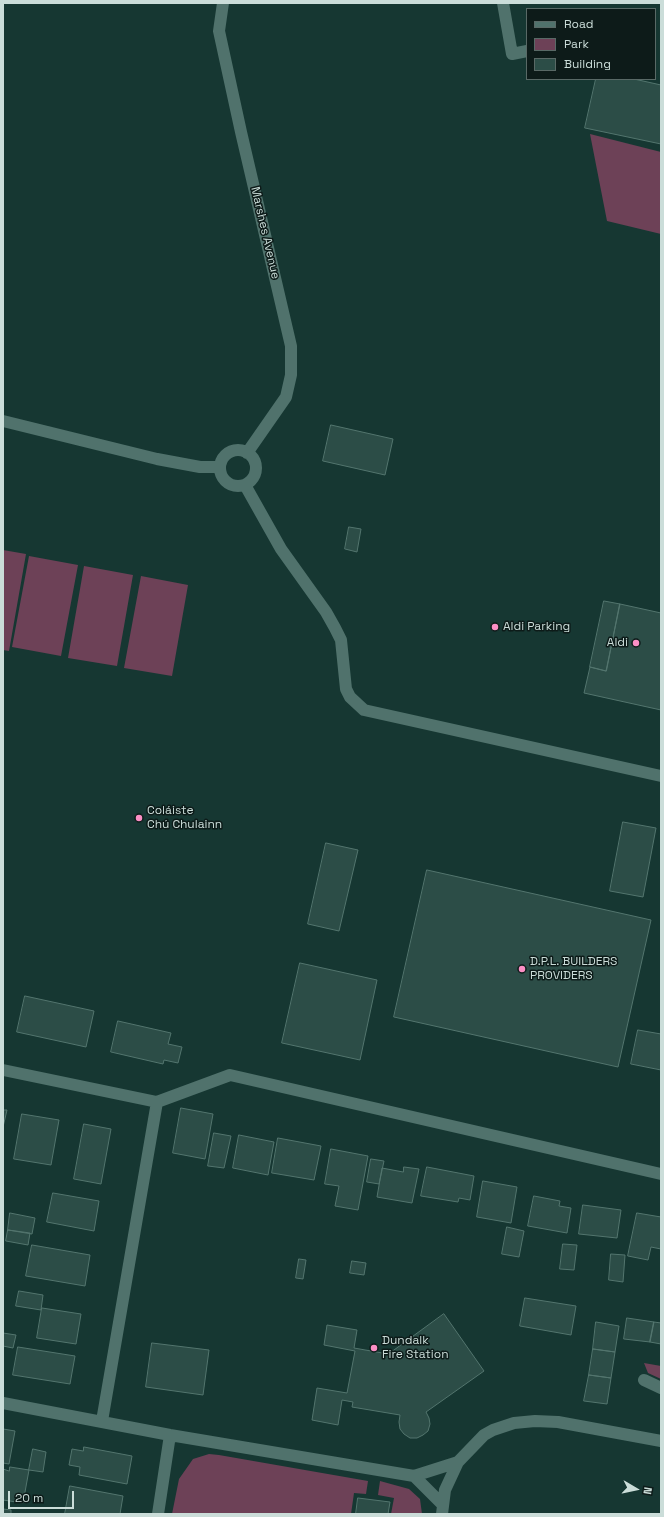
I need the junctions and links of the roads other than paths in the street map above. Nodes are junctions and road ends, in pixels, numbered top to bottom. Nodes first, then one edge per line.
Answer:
1 (222, 3) edge
2 (503, 3) edge
3 (526, 51) edge
4 (3, 421) edge
5 (247, 453) junction
6 (220, 467) junction
7 (245, 485) junction
8 (661, 776) edge
9 (3, 1070) edge
10 (157, 1102) junction
11 (661, 1174) edge
12 (644, 1380) dead end
13 (661, 1388) edge
14 (3, 1403) edge
15 (102, 1421) junction
16 (170, 1435) junction
17 (661, 1441) edge
18 (458, 1462) junction
19 (414, 1476) junction
20 (443, 1509) edge
21 (158, 1514) edge

1 - 5 street, Marshes Avenue
2 - 3 street
4 - 6 street
5 - 6 street
5 - 7 street
6 - 7 street
7 - 8 street
9 - 10 street
10 - 11 street
10 - 15 street
12 - 13 street
14 - 15 street
15 - 16 street
16 - 19 street
16 - 21 street
17 - 18 street
18 - 19 street
18 - 20 street
19 - 20 street

